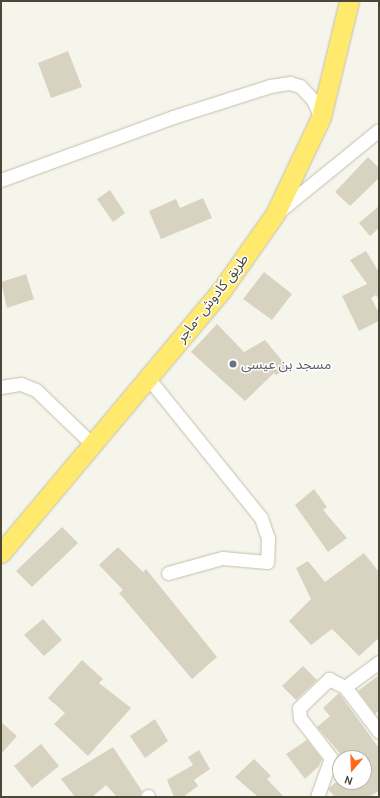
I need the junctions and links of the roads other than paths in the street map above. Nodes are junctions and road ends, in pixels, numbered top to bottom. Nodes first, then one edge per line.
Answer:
1 (349, 1) edge
2 (321, 117) junction
3 (378, 135) edge
4 (1, 180) edge
5 (275, 214) junction
6 (149, 379) junction
7 (1, 387) edge
8 (92, 444) junction
9 (1, 553) edge
10 (168, 573) dead end
11 (379, 662) edge
12 (345, 687) junction
13 (379, 732) edge
14 (317, 797) edge

1 - 2 highway, طريق كادوش -ماجر
2 - 4 street
2 - 5 highway, طريق كادوش -ماجر
3 - 5 street
5 - 6 highway, طريق كادوش -ماجر
6 - 8 highway, طريق كادوش -ماجر
6 - 10 street
7 - 8 street
8 - 9 highway, طريق كادوش -ماجر
11 - 12 street
12 - 13 street
12 - 14 street

